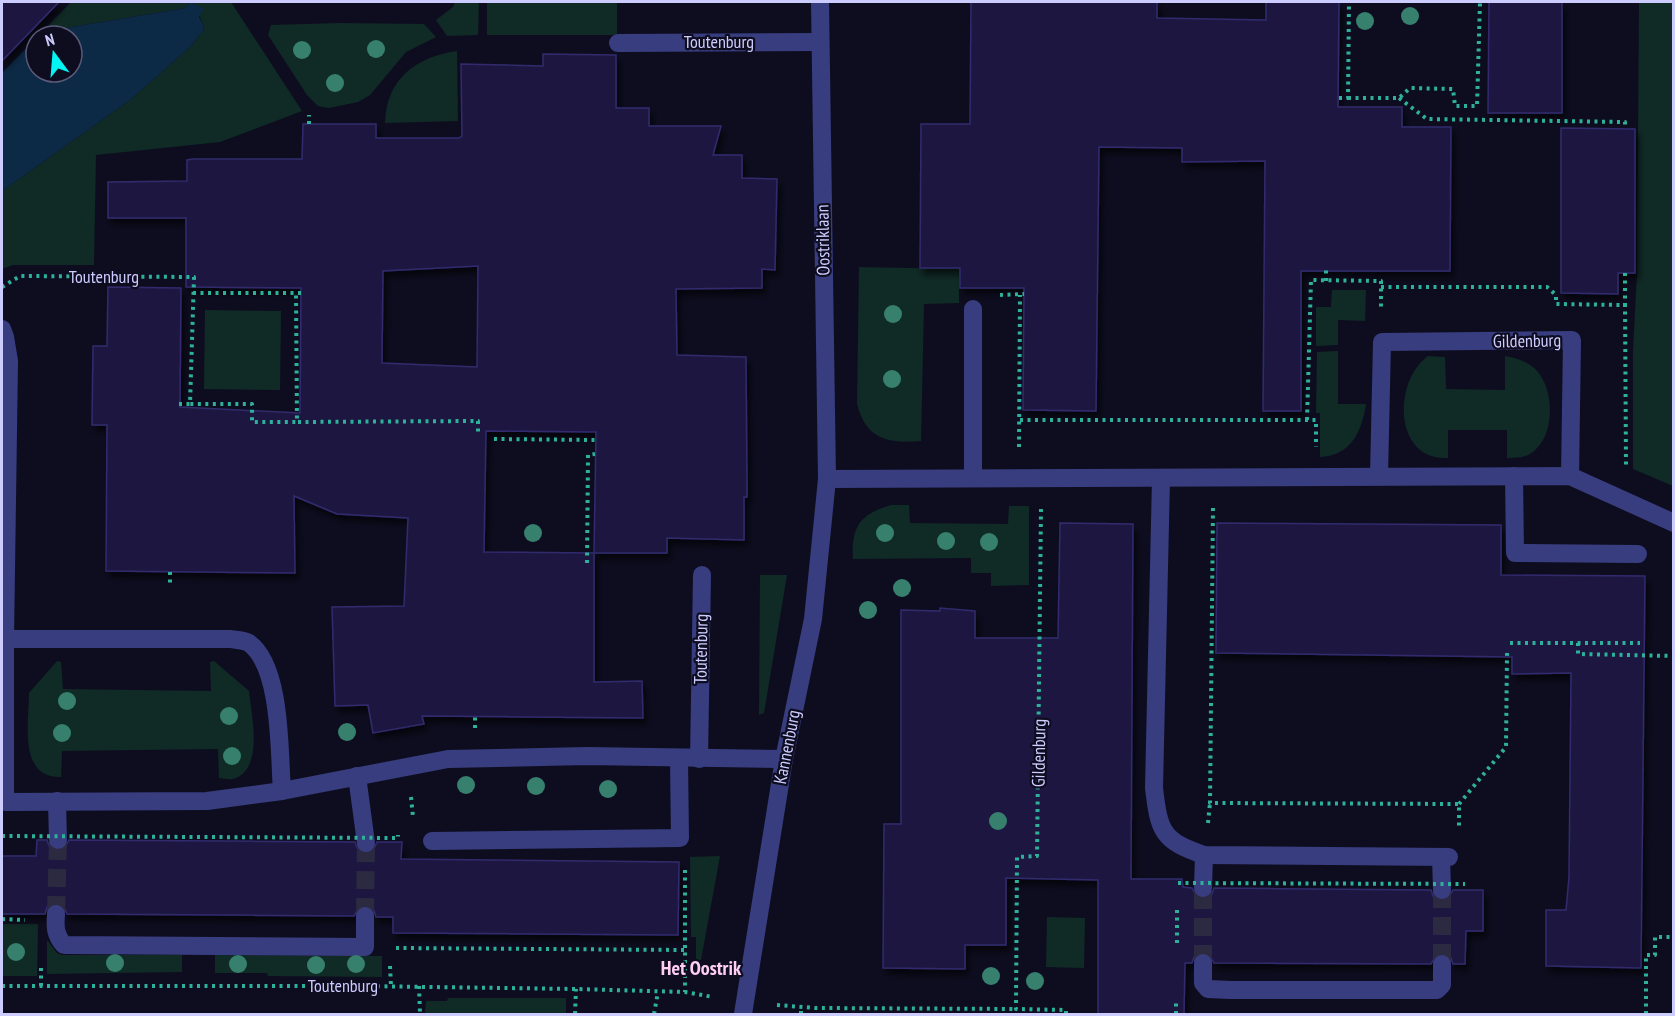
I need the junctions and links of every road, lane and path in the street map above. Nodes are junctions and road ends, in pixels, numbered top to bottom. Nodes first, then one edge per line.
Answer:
1 (820, 2) edge
2 (1349, 2) edge
3 (1480, 2) edge
4 (820, 42) junction
5 (618, 43) dead end
6 (1339, 98) dead end
7 (1348, 98) junction
8 (1399, 98) junction
9 (309, 115) dead end
10 (309, 124) dead end
11 (1625, 129) dead end
12 (1326, 270) dead end
13 (1625, 273) dead end
14 (1326, 280) junction
15 (2, 286) edge
16 (193, 293) junction
17 (1020, 295) dead end
18 (1625, 305) dead end
19 (973, 309) dead end
20 (2, 329) edge
21 (1382, 342) junction
22 (179, 404) dead end
23 (190, 404) junction
24 (5, 420) edge
25 (1020, 420) junction
26 (1307, 420) junction
27 (297, 422) junction
28 (478, 432) dead end
29 (494, 439) dead end
30 (596, 440) dead end
31 (595, 454) dead end
32 (1316, 476) junction
33 (1379, 476) junction
34 (1514, 476) junction
35 (1570, 476) junction
36 (973, 478) junction
37 (1019, 478) junction
38 (1042, 478) junction
39 (1214, 478) junction
40 (827, 479) junction
41 (1161, 479) junction
42 (1674, 523) edge
43 (1638, 554) dead end
44 (587, 563) dead end
45 (170, 572) dead end
46 (702, 575) dead end
47 (170, 583) dead end
48 (5, 639) junction
49 (1510, 643) dead end
50 (1578, 643) junction
51 (1640, 643) dead end
52 (1507, 653) dead end
53 (1674, 656) edge
54 (679, 759) junction
55 (699, 759) junction
56 (784, 759) junction
57 (405, 767) junction
58 (357, 776) junction
59 (282, 791) junction
60 (57, 801) junction
61 (3, 802) edge
62 (1459, 804) junction
63 (413, 820) dead end
64 (398, 835) dead end
65 (2, 836) edge
66 (680, 838) junction
67 (58, 840) tunnel mouth
68 (1459, 840) dead end
69 (432, 841) dead end
70 (366, 843) tunnel mouth
71 (1204, 855) junction
72 (1465, 884) dead end
73 (1203, 888) tunnel mouth
74 (1442, 890) tunnel mouth
75 (1178, 895) dead end
76 (1177, 906) dead end
77 (56, 914) tunnel mouth
78 (365, 916) tunnel mouth
79 (1674, 937) edge
80 (365, 947) junction
81 (685, 950) junction
82 (1176, 950) dead end
83 (1203, 963) tunnel mouth
84 (1442, 964) tunnel mouth
85 (391, 976) dead end
86 (2, 986) edge
87 (391, 986) junction
88 (419, 986) junction
89 (576, 989) junction
90 (658, 991) junction
91 (685, 992) junction
92 (801, 1007) junction
93 (744, 1008) edge
94 (1016, 1009) junction
95 (420, 1014) edge
96 (574, 1014) edge
97 (654, 1014) edge
98 (801, 1014) edge
99 (1066, 1014) edge
100 (1646, 1014) edge

1 - 4 street, Oostriklaan
2 - 7 path
3 - 8 path
4 - 5 street, Toutenburg
4 - 40 street, Oostriklaan
6 - 7 path
7 - 8 path
8 - 11 path
9 - 10 path
12 - 14 path
13 - 18 path
14 - 21 path
14 - 26 path
15 - 16 path, Toutenburg
16 - 23 path
16 - 27 path
17 - 25 path
19 - 36 street
20 - 24 street
21 - 33 street
21 - 35 street, Gildenburg
22 - 23 path
23 - 27 path
24 - 48 street
25 - 26 path
25 - 37 path
26 - 32 path
27 - 28 path
29 - 30 path
31 - 44 path
32 - 33 street
32 - 39 street
33 - 34 street
34 - 35 street
34 - 43 street
35 - 42 street
36 - 37 street
36 - 40 street
37 - 38 street
38 - 41 street
38 - 94 path, Gildenburg
39 - 41 street
39 - 62 path
40 - 56 street, Kannenburg
41 - 71 street
45 - 47 path
46 - 55 street, Toutenburg
48 - 59 street
48 - 61 street
49 - 50 path
50 - 51 path
50 - 53 path
52 - 62 path
54 - 55 street
54 - 57 street
54 - 66 street
55 - 56 street
56 - 93 street, Kannenburg
57 - 58 street
57 - 63 path
58 - 59 street
58 - 70 street
59 - 60 street
60 - 61 street
60 - 67 street
62 - 68 path
64 - 65 path, bridge
66 - 69 street
66 - 81 path
71 - 73 street
71 - 74 street
72 - 75 path, bridge
76 - 82 path
77 - 80 street
78 - 80 street
79 - 100 path
80 - 81 path
81 - 91 path
83 - 84 street
85 - 87 path
86 - 87 path, Toutenburg
87 - 88 path, Toutenburg
88 - 89 path, Toutenburg
88 - 95 path
89 - 90 path, Toutenburg
89 - 96 path
90 - 91 path, Toutenburg
90 - 97 path
91 - 93 path, Toutenburg
92 - 93 path
92 - 94 path
92 - 98 path
94 - 99 path

